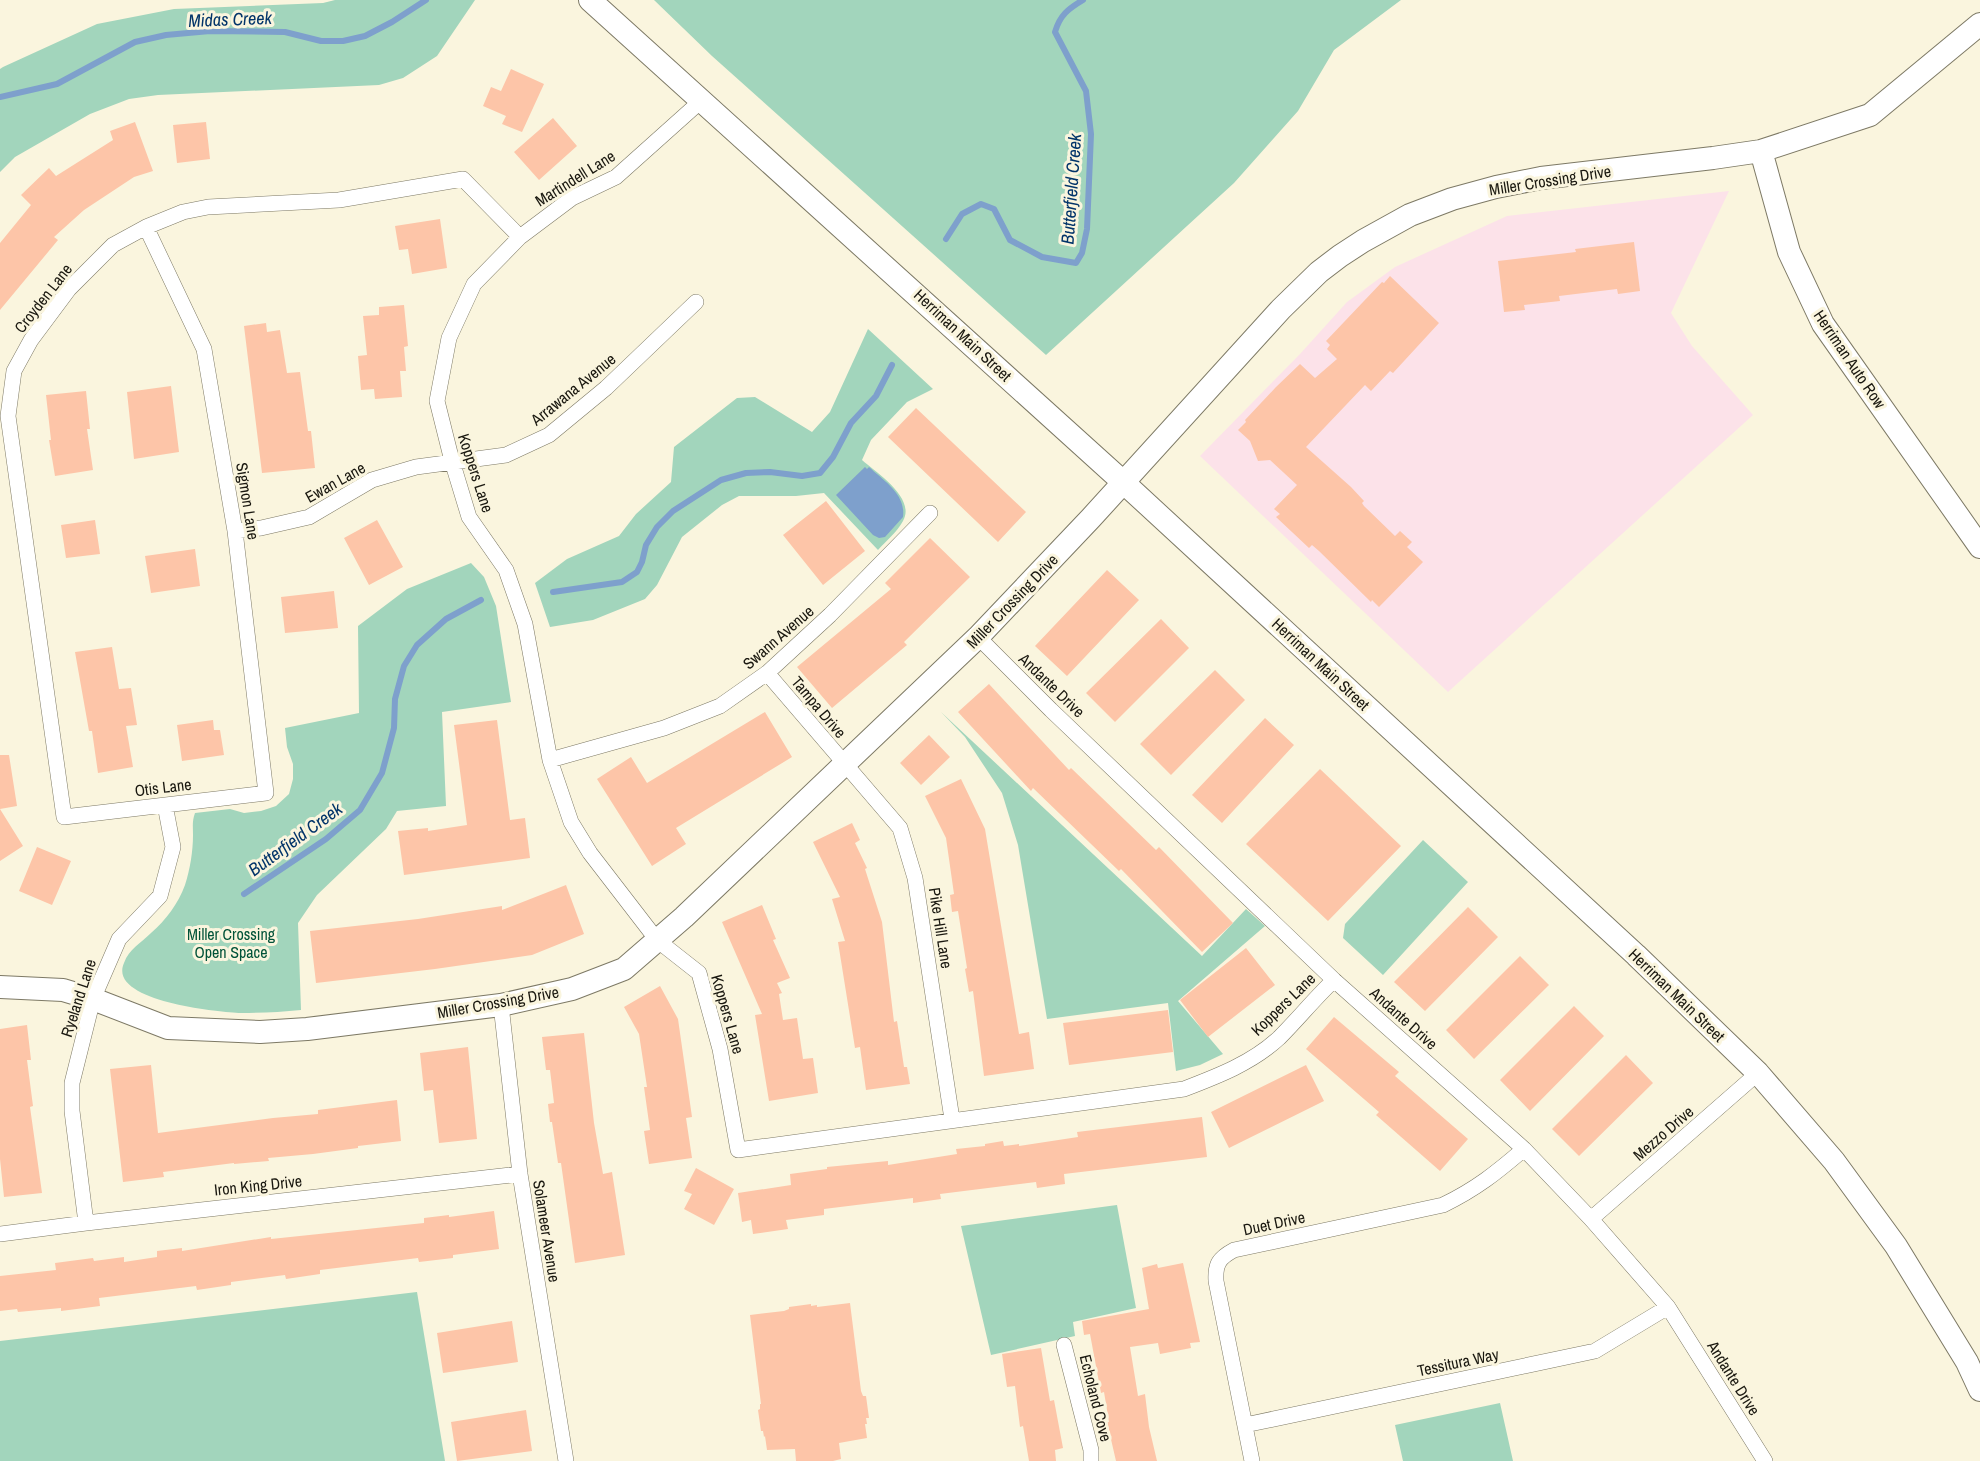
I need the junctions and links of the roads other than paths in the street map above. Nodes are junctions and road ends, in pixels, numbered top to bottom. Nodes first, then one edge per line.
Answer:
1 (590, 0) edge
2 (1980, 24) edge
3 (702, 100) junction
4 (1761, 151) junction
5 (146, 228) junction
6 (520, 237) junction
7 (696, 302) dead end
8 (452, 461) junction
9 (1124, 482) junction
10 (930, 513) dead end
11 (235, 531) junction
12 (1980, 547) edge
13 (978, 637) junction
14 (767, 673) junction
15 (550, 760) junction
16 (844, 764) junction
17 (266, 793) joint
18 (165, 805) junction
19 (64, 817) joint
20 (657, 940) junction
21 (1334, 980) junction
22 (0, 987) edge
23 (93, 999) junction
24 (501, 1005) junction
25 (1758, 1073) junction
26 (952, 1119) junction
27 (1524, 1149) junction
28 (520, 1174) junction
29 (1591, 1219) junction
30 (86, 1222) junction
31 (0, 1234) edge
32 (1668, 1307) junction
33 (1064, 1345) dead end
34 (1980, 1390) edge
35 (1245, 1425) junction
36 (566, 1461) edge
37 (1091, 1461) edge
38 (1252, 1461) edge
39 (1765, 1461) edge

1 - 3 street, Herriman Main Street
2 - 4 street, Miller Crossing Drive
3 - 6 street, Martindell Lane
3 - 9 street, Herriman Main Street
4 - 9 street, Miller Crossing Drive
4 - 12 street, Herriman Auto Row
5 - 6 street, Croyden Lane
5 - 11 street, Sigmon Lane
5 - 19 street, Croyden Lane
6 - 8 street, Koppers Lane
7 - 8 street, Arrawana Avenue
8 - 11 street, Ewan Lane
8 - 15 street, Koppers Lane
9 - 13 street, Miller Crossing Drive
9 - 25 street, Herriman Main Street
10 - 14 street, Swann Avenue
11 - 17 street, Sigmon Lane
13 - 16 street, Miller Crossing Drive
13 - 21 street, Andante Drive
14 - 15 street, Swann Avenue
14 - 16 street, Tampa Drive
15 - 20 street, Koppers Lane
16 - 20 street, Miller Crossing Drive
16 - 26 street, Pike Hill Lane
17 - 18 street, Otis Lane
18 - 19 street, Otis Lane
18 - 23 street, Ryeland Lane
20 - 24 street, Miller Crossing Drive
20 - 26 street, Koppers Lane
21 - 26 street, Koppers Lane
21 - 27 street, Andante Drive
22 - 23 street, Miller Crossing Drive
23 - 24 street, Miller Crossing Drive
23 - 30 street, Ryeland Lane
24 - 28 street, Solameer Avenue
25 - 29 street, Mezzo Drive
25 - 34 street, Herriman Main Street
27 - 29 street, Andante Drive
27 - 35 street, Duet Drive
28 - 30 street, Iron King Drive
28 - 36 street, Solameer Avenue
29 - 32 street, Andante Drive
30 - 31 street, Iron King Drive
32 - 35 street, Tessitura Way
32 - 39 street, Andante Drive
33 - 37 street, Echoland Cove
35 - 38 street, Duet Drive

